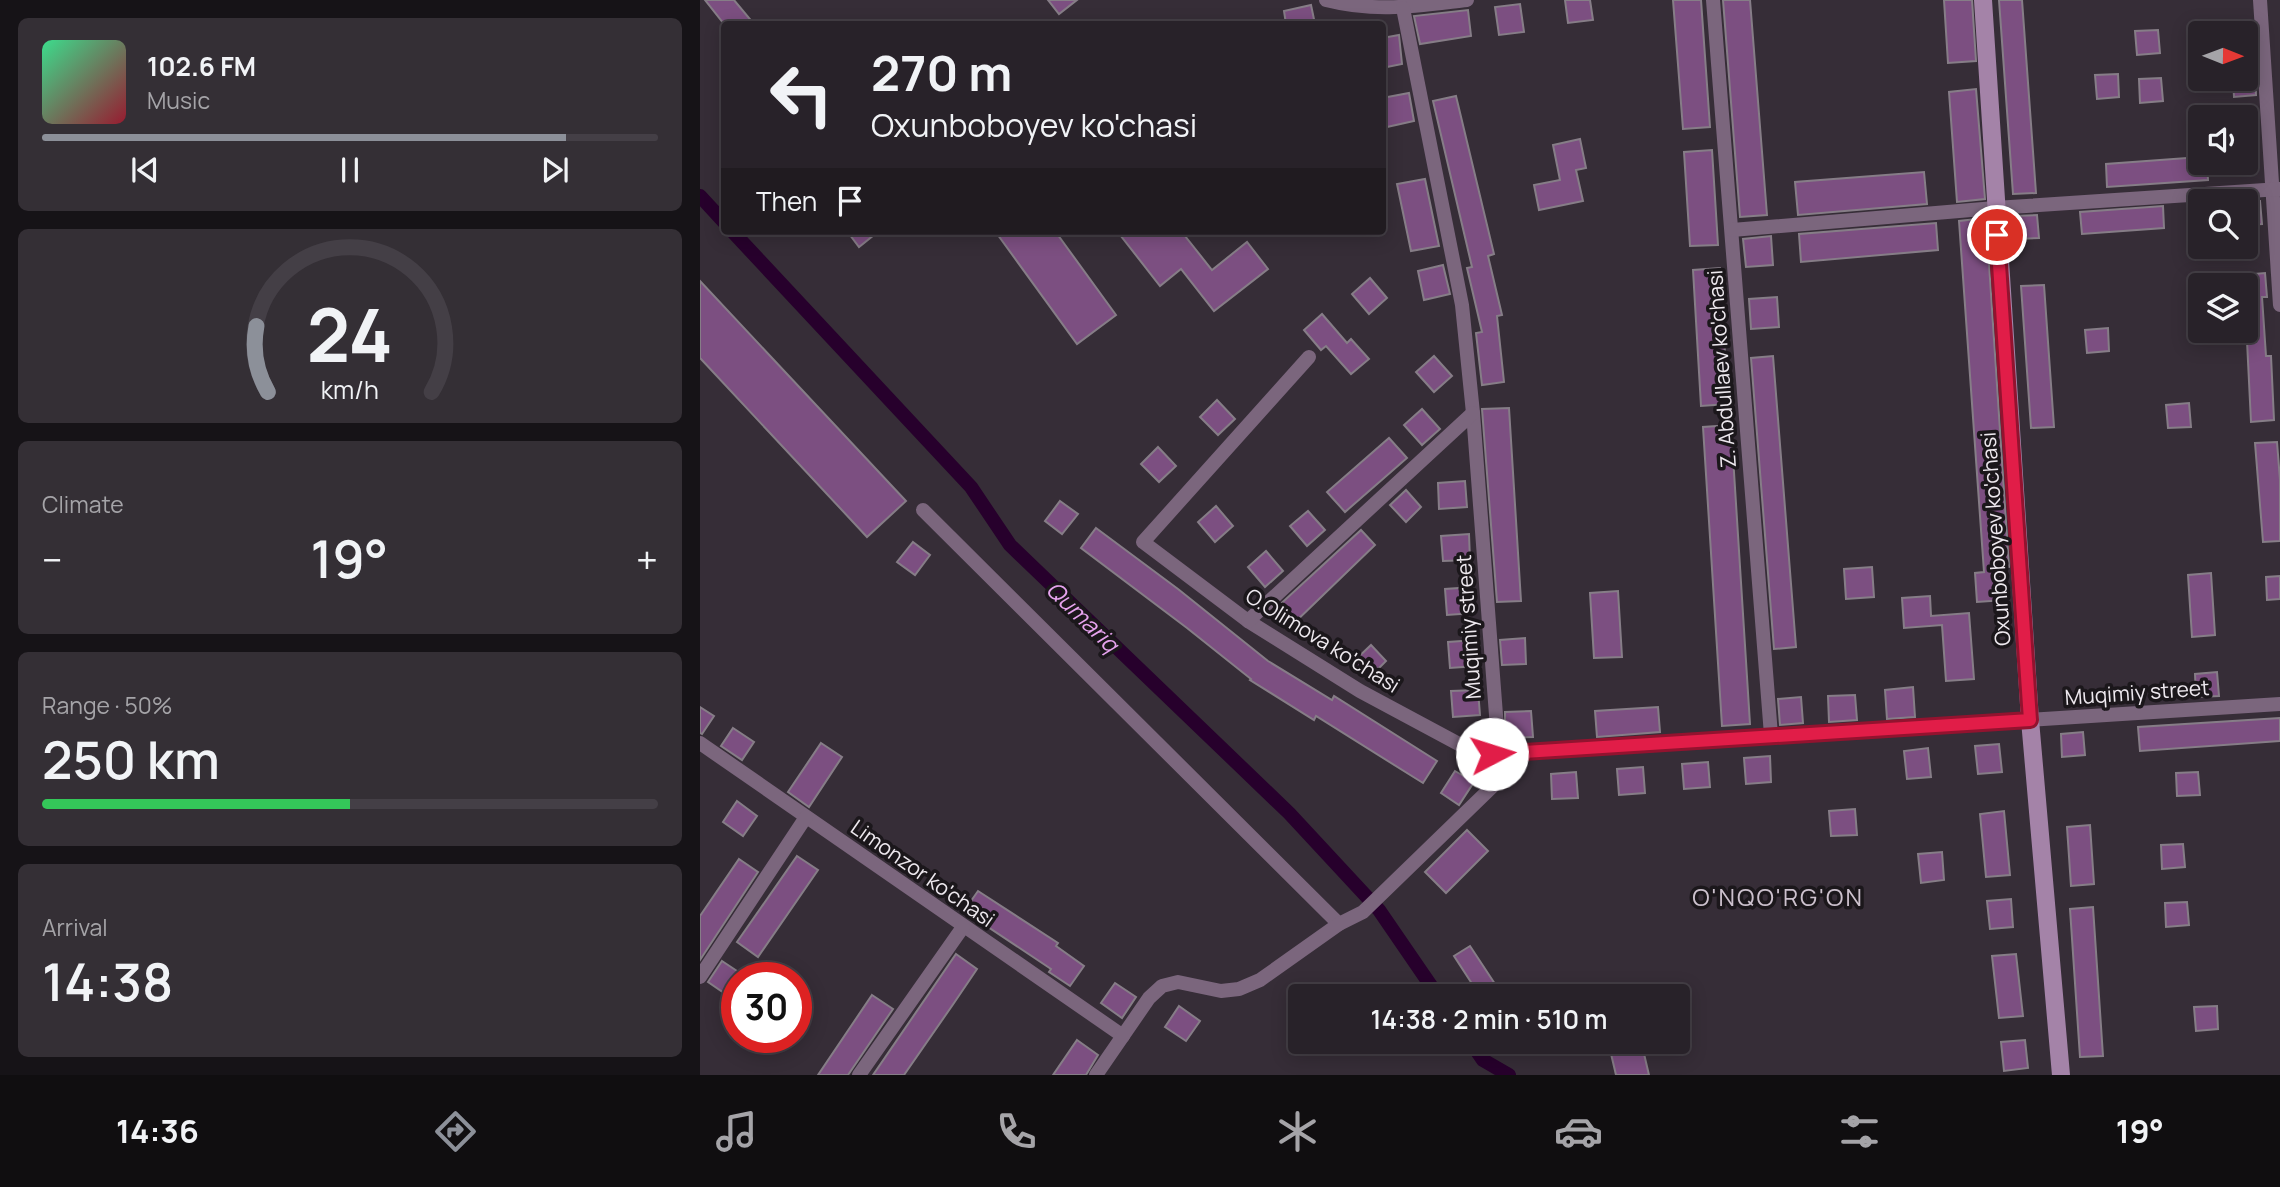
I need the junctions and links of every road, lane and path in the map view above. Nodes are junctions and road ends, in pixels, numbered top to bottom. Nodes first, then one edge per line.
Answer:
1 (1326, 0) edge
2 (1467, 0) edge
3 (1713, 0) edge
4 (1983, 0) edge
5 (2260, 0) edge
6 (1402, 8) junction
7 (2276, 189) edge
8 (1995, 208) junction
9 (1732, 230) junction
10 (2280, 305) edge
11 (1309, 357) dead end
12 (1473, 414) junction
13 (923, 510) dead end
14 (1248, 621) junction
15 (2280, 704) edge
16 (2030, 720) junction
17 (1770, 735) junction
18 (700, 743) edge
19 (1516, 752) junction
20 (1492, 754) junction
21 (806, 817) junction
22 (1339, 924) junction
23 (963, 927) junction
24 (700, 977) edge
25 (1123, 1036) junction
26 (859, 1075) edge
27 (1096, 1075) edge
28 (2061, 1075) edge

1 - 6 street
2 - 6 street
3 - 9 street, Z. Abdullaev ko'chasi
4 - 8 main road, Oxunboboyev ko'chasi
5 - 7 street
6 - 12 street, Muqimiy street
7 - 8 street
7 - 10 street
8 - 9 street
8 - 16 main road, Oxunboboyev ko'chasi
9 - 17 street, Z. Abdullaev ko'chasi
11 - 14 street, O.Olimova ko'chasi
12 - 14 street
12 - 20 street, Muqimiy street
13 - 22 street
14 - 20 street, O.Olimova ko'chasi
15 - 16 street, Muqimiy street
16 - 17 street, Muqimiy street
16 - 28 main road, Oxunboboyev ko'chasi
17 - 19 street, Muqimiy street
18 - 21 street, Limonzor ko'chasi
19 - 20 street, Muqimiy street
19 - 22 street
21 - 23 street, Limonzor ko'chasi
21 - 24 street
22 - 25 street
23 - 25 street, Limonzor ko'chasi
23 - 26 street
25 - 27 street

